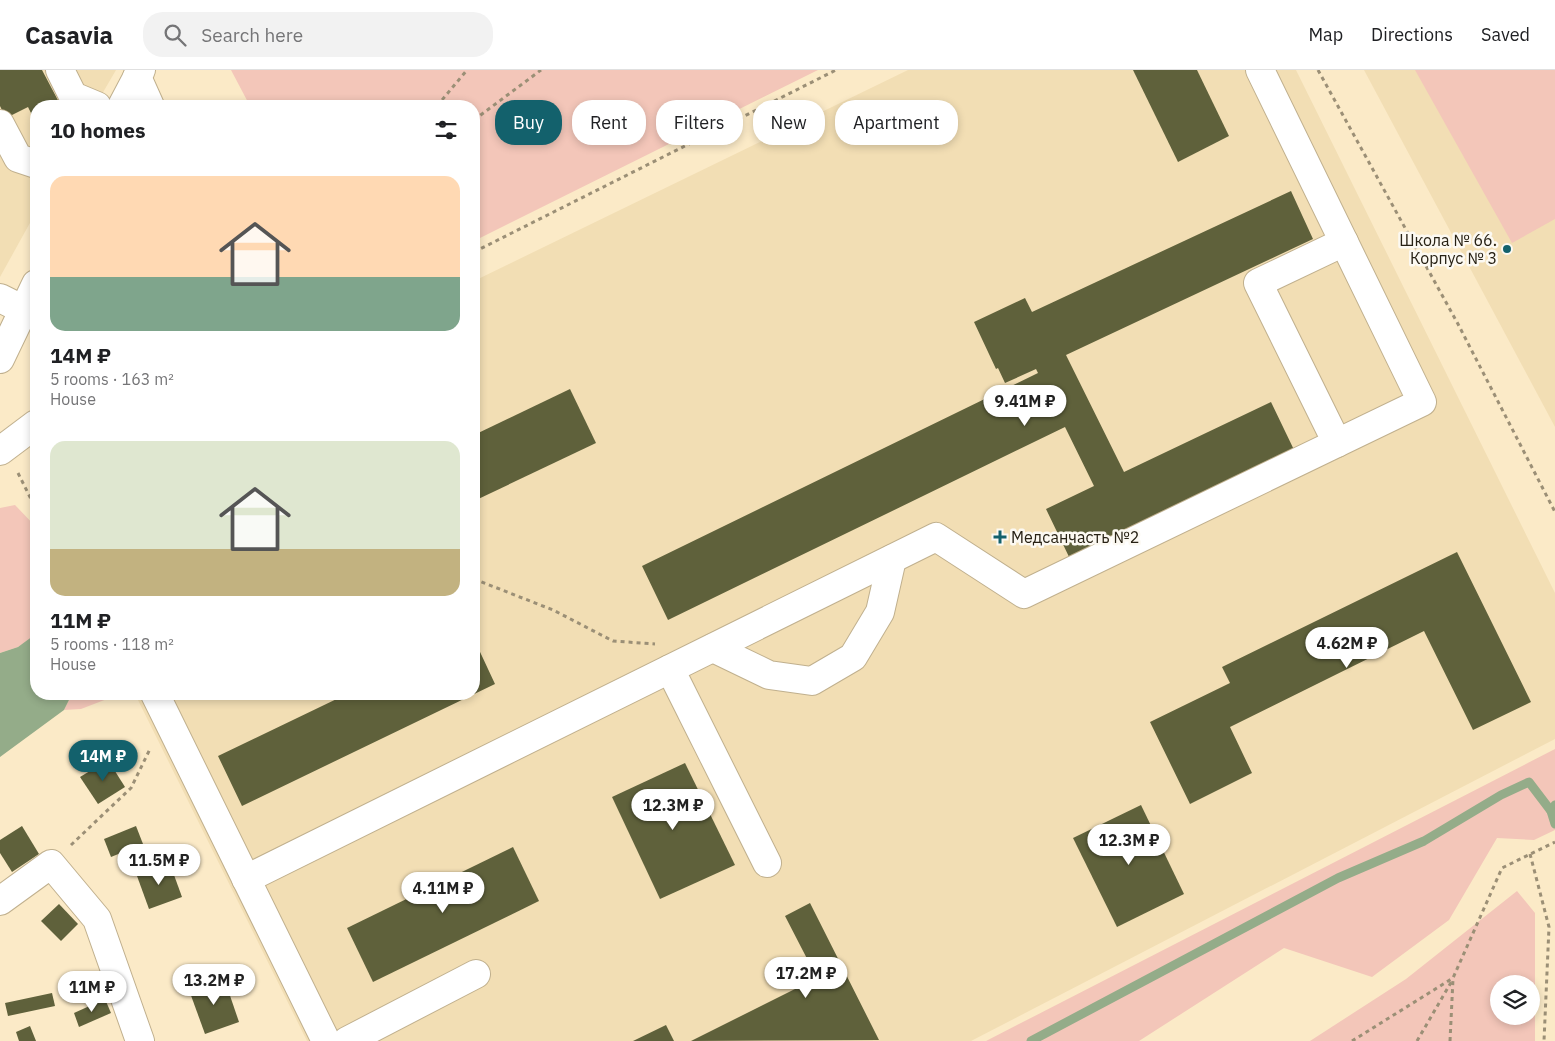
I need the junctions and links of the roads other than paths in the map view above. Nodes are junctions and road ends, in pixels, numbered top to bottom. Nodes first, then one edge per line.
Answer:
1 (60, 70) edge
2 (1260, 70) edge
3 (139, 73) edge
4 (82, 100) edge
5 (125, 100) edge
6 (148, 100) edge
7 (0, 124) edge
8 (30, 162) edge
9 (1344, 242) junction
10 (30, 289) edge
11 (12, 304) edge
12 (0, 359) edge
13 (30, 429) edge
14 (1337, 444) junction
15 (3, 450) edge
16 (892, 559) junction
17 (713, 648) junction
18 (670, 669) junction
19 (158, 700) edge
20 (767, 863) dead end
21 (246, 879) junction
22 (0, 901) edge
23 (476, 974) dead end
24 (140, 1041) edge
25 (326, 1041) edge
26 (347, 1041) edge

1 - 4 street
2 - 9 street
3 - 5 street
3 - 6 street
7 - 8 street
9 - 14 street
9 - 14 street
10 - 11 street
11 - 12 street
13 - 15 street
14 - 16 street
16 - 17 street
16 - 17 street
17 - 18 street
18 - 20 street
18 - 21 street
19 - 21 street
21 - 25 street
22 - 24 street
23 - 26 street

